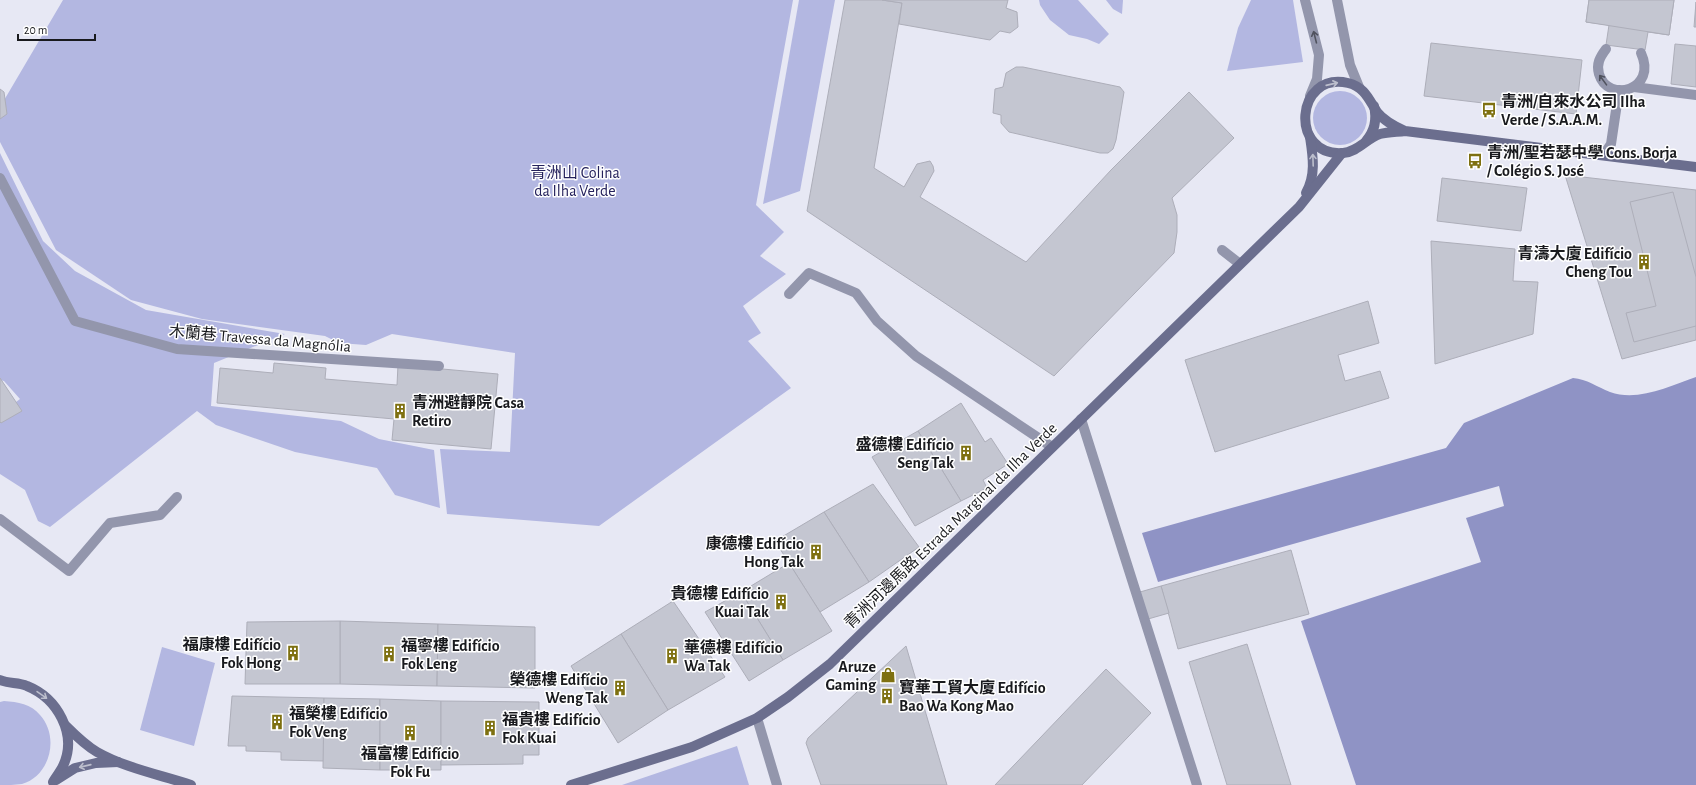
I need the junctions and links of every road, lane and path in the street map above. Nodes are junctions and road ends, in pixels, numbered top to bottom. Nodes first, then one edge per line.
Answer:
1 (1305, 0) edge
2 (1337, 0) edge
3 (1606, 49) dead end
4 (1641, 54) dead end
5 (1359, 87) junction
6 (1634, 87) junction
7 (1619, 90) junction
8 (1696, 95) edge
9 (1308, 102) junction
10 (1373, 104) junction
11 (1405, 131) junction
12 (1613, 136) junction
13 (1310, 137) junction
14 (1363, 145) junction
15 (1342, 153) junction
16 (1598, 155) junction
17 (1629, 159) junction
18 (1696, 167) edge
19 (0, 178) edge
20 (1299, 207) junction
21 (1222, 250) dead end
22 (1240, 264) junction
23 (789, 294) dead end
24 (439, 366) dead end
25 (1081, 420) junction
26 (1052, 447) junction
27 (178, 497) dead end
28 (0, 519) edge
29 (2, 682) edge
30 (757, 718) junction
31 (66, 726) junction
32 (120, 762) junction
33 (51, 784) edge
34 (191, 785) edge
35 (571, 785) edge
36 (778, 785) edge
37 (1197, 785) edge

9 -> 1 street
2 - 5 street
7 -> 3 street
4 - 6 street
9 -> 5 main road
5 - 10 main road
6 - 7 street
6 - 8 street
7 - 12 street
9 - 13 main road
10 - 11 main road
10 - 14 main road
11 - 14 main road
11 - 16 main road
12 - 16 street
12 - 17 street
13 - 15 main road
20 -> 13 main road, 青洲河邊馬路 Estrada Marginal da Ilha Verde
14 - 15 main road
15 - 20 main road, 青洲河邊馬路 Estrada Marginal da Ilha Verde
16 - 17 main road
17 - 18 main road
19 - 24 street, 木蘭巷 Travessa da Magnólia
20 - 22 main road, 青洲河邊馬路 Estrada Marginal da Ilha Verde
21 - 22 street
22 - 25 main road, 青洲河邊馬路 Estrada Marginal da Ilha Verde
23 - 26 street
25 - 26 main road, 青洲河邊馬路 Estrada Marginal da Ilha Verde
25 - 37 street
26 - 30 main road, 青洲河邊馬路 Estrada Marginal da Ilha Verde
27 - 28 street
29 -> 31 main road
30 - 35 main road, 青洲河邊馬路 Estrada Marginal da Ilha Verde
30 - 36 street
31 - 32 main road
31 - 33 main road
32 -> 33 main road
32 - 34 main road

